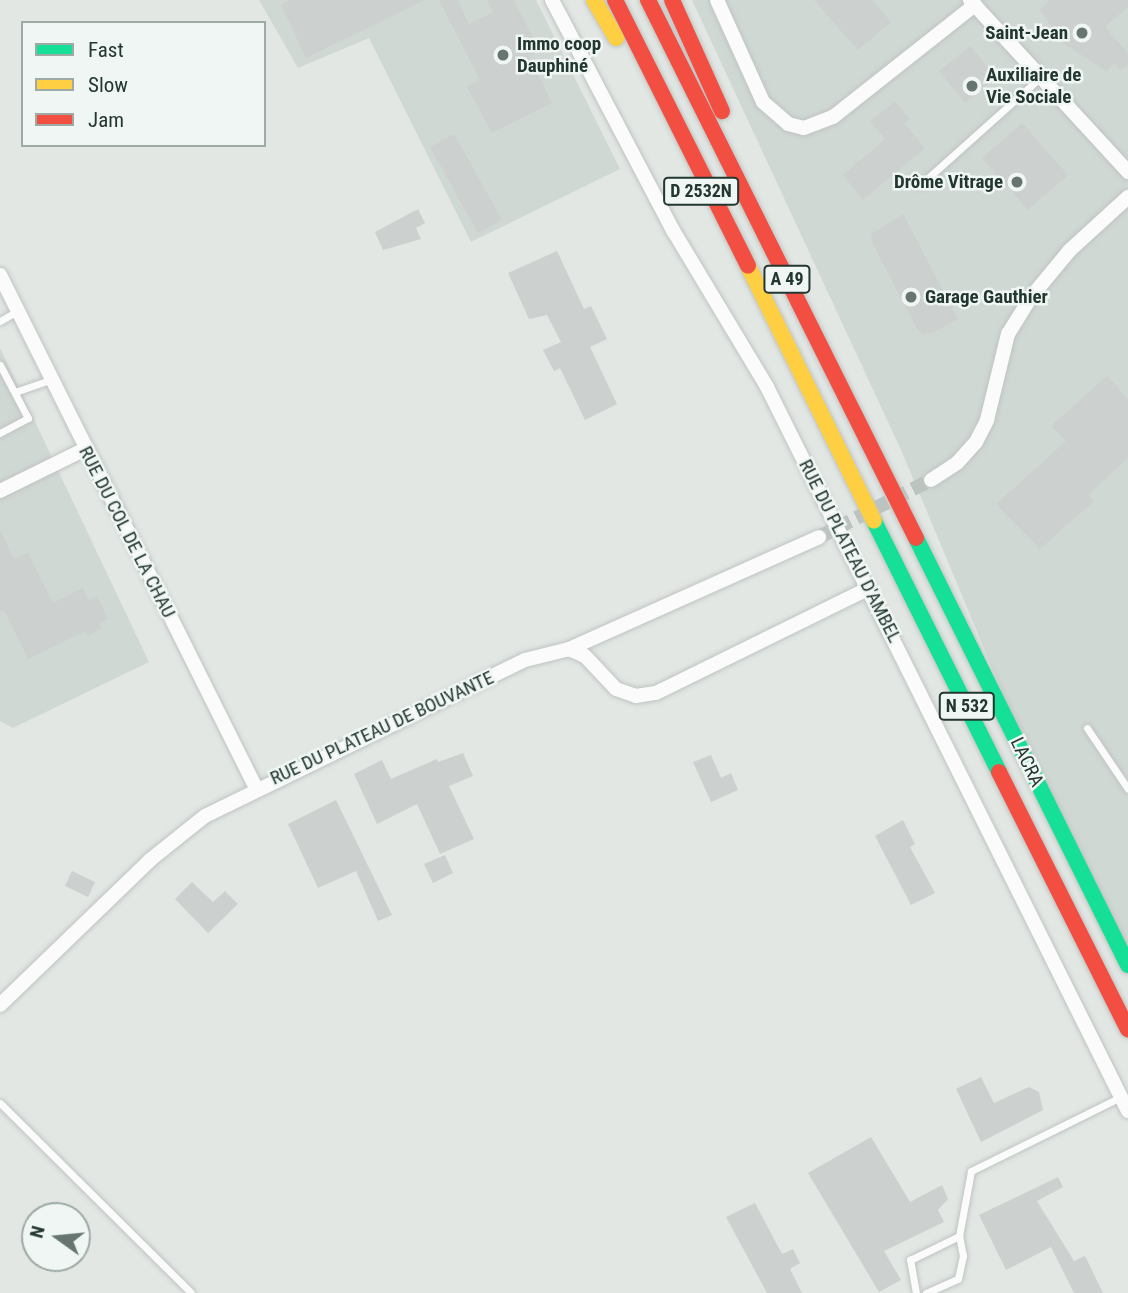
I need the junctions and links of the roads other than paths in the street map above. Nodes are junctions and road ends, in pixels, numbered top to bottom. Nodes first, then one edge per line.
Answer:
1 (552, 0) edge
2 (594, 0) edge
3 (615, 0) edge
4 (648, 0) edge
5 (672, 0) edge
6 (717, 0) edge
7 (973, 3) edge
8 (1041, 77) junction
9 (1128, 172) edge
10 (920, 185) dead end
11 (1128, 197) edge
12 (0, 275) edge
13 (18, 310) junction
14 (0, 321) edge
15 (0, 365) edge
16 (52, 379) junction
17 (808, 382) junction
18 (15, 393) junction
19 (0, 433) edge
20 (85, 449) junction
21 (931, 480) tunnel mouth
22 (0, 491) edge
23 (819, 537) tunnel mouth
24 (925, 558) junction
25 (869, 588) junction
26 (569, 649) junction
27 (1087, 728) dead end
28 (256, 788) junction
29 (1128, 789) edge
30 (1128, 965) edge
31 (0, 1005) edge
32 (1128, 1030) edge
33 (1121, 1097) junction
34 (0, 1103) edge
35 (1128, 1111) edge
36 (959, 1236) junction
37 (191, 1293) edge
38 (916, 1293) edge
39 (926, 1293) edge

1 - 25 street, RUE DU PLATEAU D'AMBEL
2 - 17 highway, D 2532N
3 - 17 highway, A 49
4 - 24 highway, A 49
5 - 24 highway, D 2532N
6 - 7 street
7 - 8 street
8 - 9 street
8 - 10 lane
11 - 21 street
12 - 13 street, RUE DU COL DE LA CHAU
13 - 14 lane
13 - 16 street, RUE DU COL DE LA CHAU
15 - 18 lane
16 - 18 lane
16 - 20 street, RUE DU COL DE LA CHAU
17 - 32 highway, N 532
18 - 19 lane
20 - 22 street
20 - 28 street, RUE DU COL DE LA CHAU
23 - 26 street, RUE DU PLATEAU DE BOUVANTE
24 - 30 highway, LACRA / N 532
25 - 26 street
25 - 33 street, RUE DU PLATEAU D'AMBEL
26 - 28 street, RUE DU PLATEAU DE BOUVANTE
27 - 29 lane
28 - 31 street, RUE DU PLATEAU DE BOUVANTE
33 - 35 street, RUE DU PLATEAU D'AMBEL
33 - 36 lane
34 - 37 lane
36 - 38 lane
36 - 39 lane

